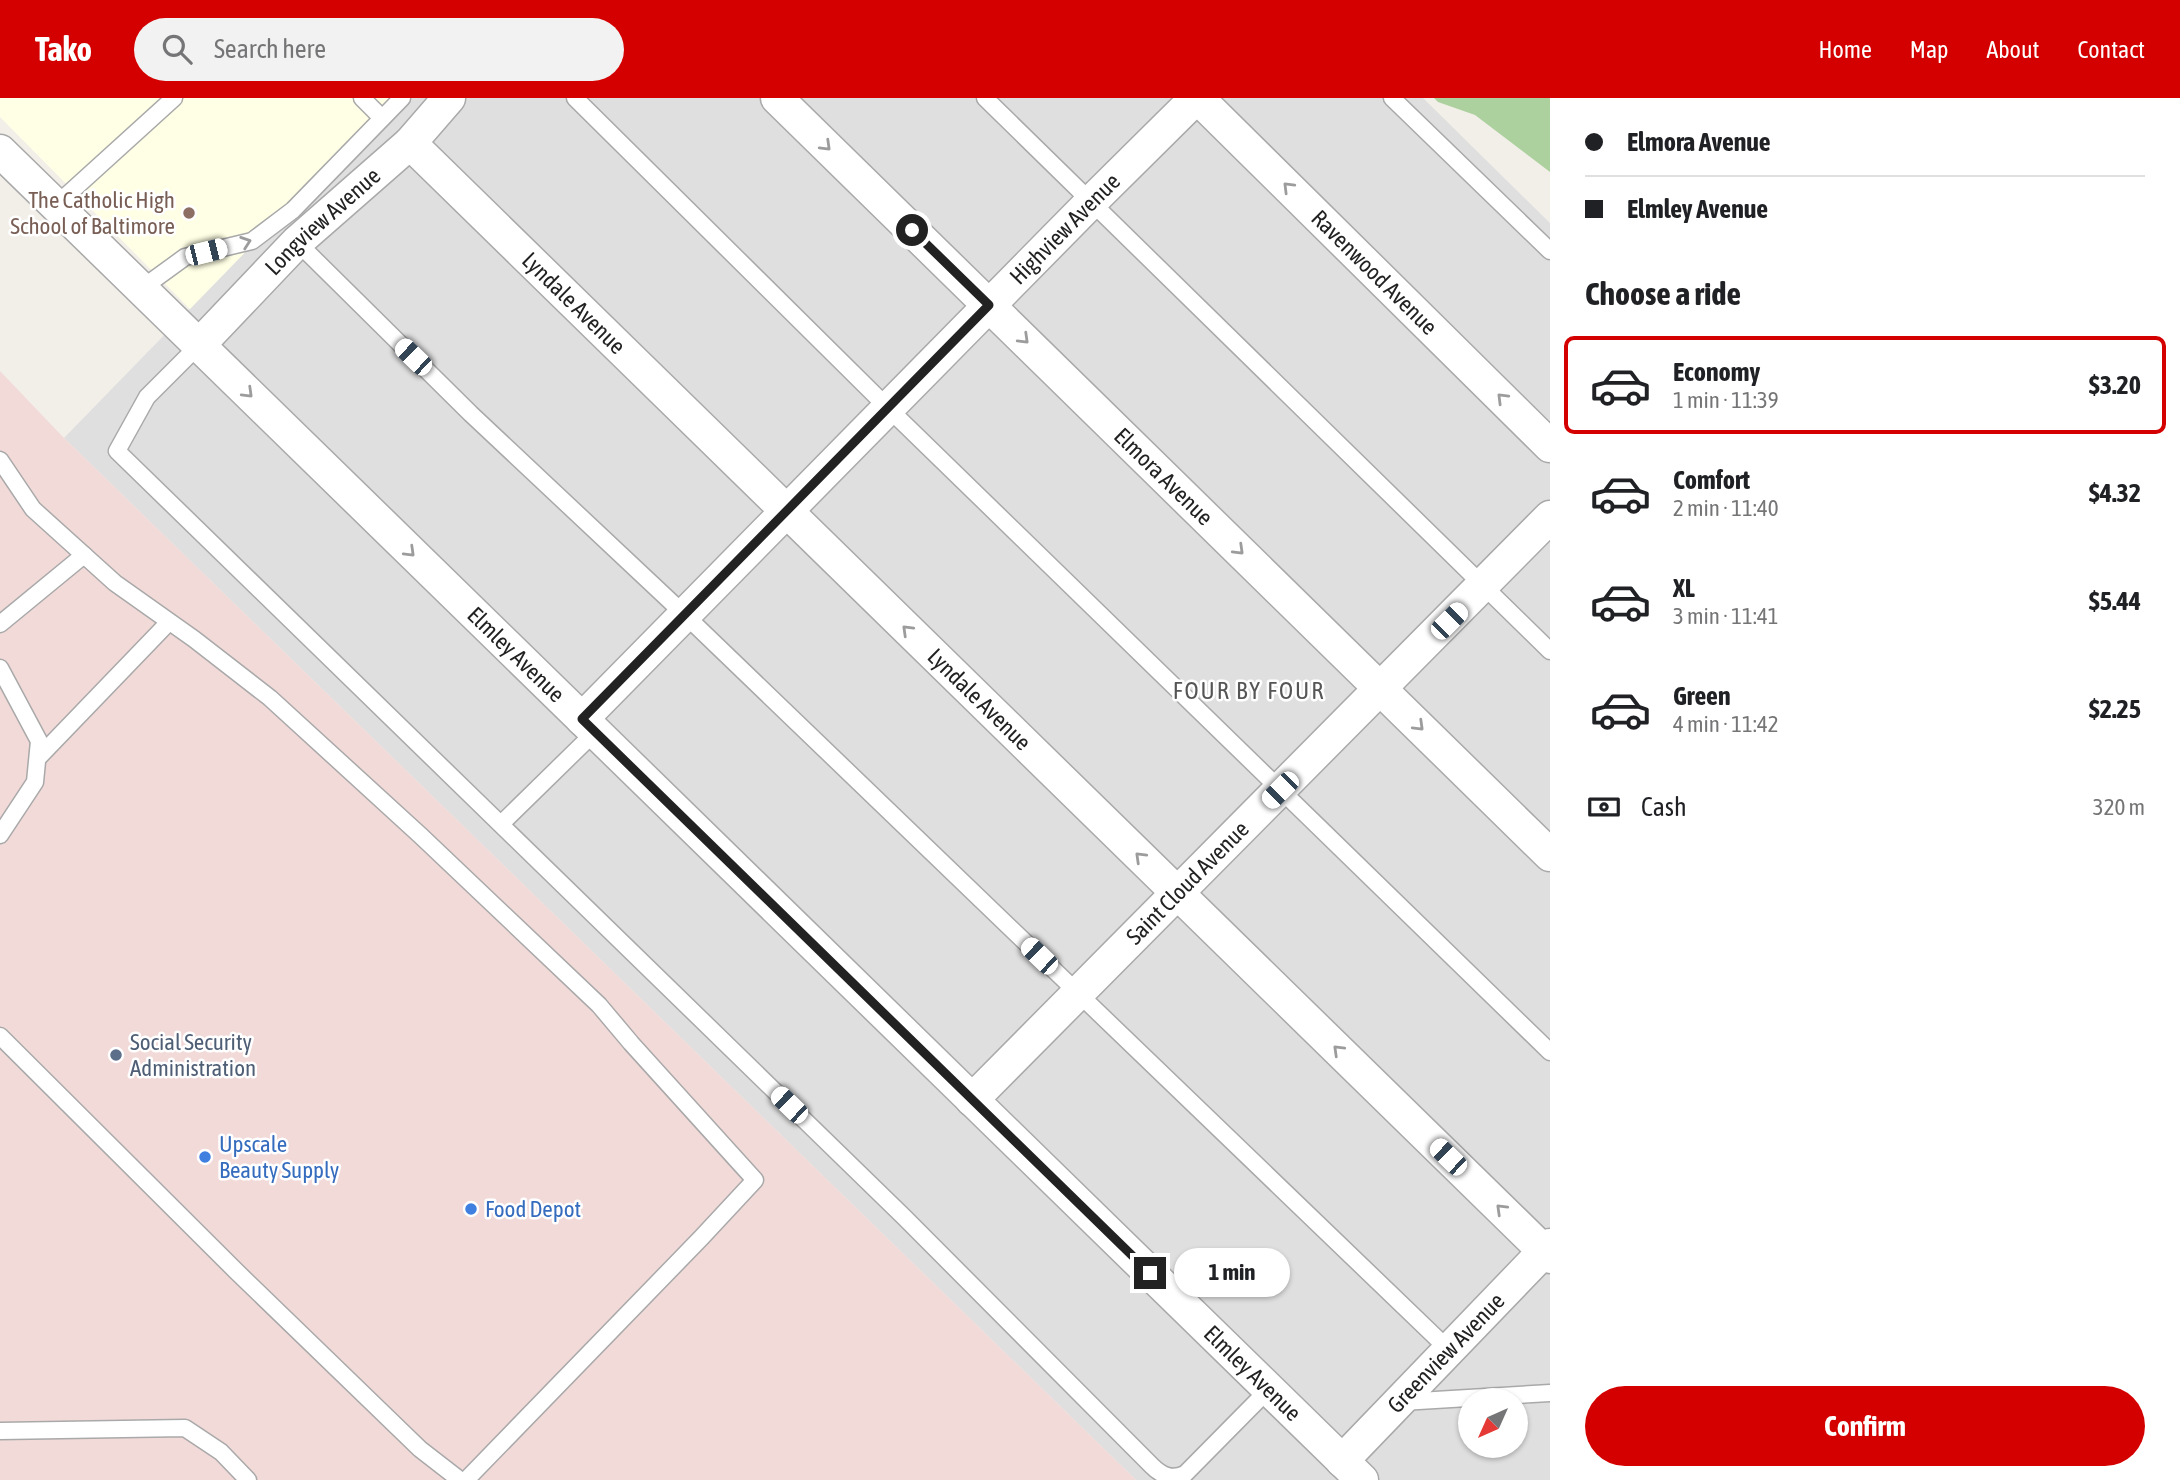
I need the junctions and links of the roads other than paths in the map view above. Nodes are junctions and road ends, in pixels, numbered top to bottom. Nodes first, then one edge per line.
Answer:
1 (174, 98) edge
2 (362, 98) edge
3 (402, 98) edge
4 (449, 98) edge
5 (575, 98) edge
6 (778, 98) edge
7 (985, 98) edge
8 (1197, 98) edge
9 (1392, 98) edge
10 (382, 118) junction
11 (410, 143) junction
12 (0, 151) edge
13 (1091, 202) junction
14 (55, 206) junction
15 (297, 242) junction
16 (1550, 251) edge
17 (141, 289) junction
18 (989, 305) junction
19 (199, 345) junction
20 (888, 408) junction
21 (1550, 446) edge
22 (0, 460) edge
23 (786, 512) junction
24 (1550, 517) edge
25 (84, 555) junction
26 (1483, 587) junction
27 (685, 615) junction
28 (169, 622) junction
29 (0, 624) edge
30 (1550, 651) edge
31 (0, 668) edge
32 (1381, 690) junction
33 (589, 726) junction
34 (38, 758) junction
35 (1280, 790) junction
36 (501, 824) junction
37 (0, 835) edge
38 (1550, 855) edge
39 (1178, 893) junction
40 (1078, 993) junction
41 (0, 1036) edge
42 (1550, 1052) edge
43 (972, 1100) junction
44 (1548, 1251) edge
45 (1449, 1350) junction
46 (1269, 1389) junction
47 (1550, 1393) edge
48 (1399, 1402) junction
49 (0, 1431) edge
50 (1352, 1470) edge
51 (247, 1480) edge
52 (460, 1480) edge
53 (466, 1480) edge

1 - 14 lane
2 - 10 lane
3 - 10 lane
4 - 11 street, Longview Avenue
5 - 20 lane
6 -> 18 street, Elmora Avenue
7 - 13 lane
8 - 13 street, Highview Avenue
21 -> 8 street, Ravenwood Avenue
9 - 16 lane
17 -> 10 lane
11 - 15 street, Longview Avenue
11 - 23 street, Lyndale Avenue
12 - 14 street, Elmley Avenue
13 - 18 street, Highview Avenue
13 - 26 lane
14 - 17 street, Elmley Avenue
15 - 19 street, Longview Avenue
15 - 27 lane
17 - 19 street, Elmley Avenue
18 - 20 street, Highview Avenue
18 -> 32 street, Elmora Avenue
19 -> 33 street, Elmley Avenue
19 - 36 lane
20 - 23 street, Highview Avenue
20 - 35 lane
22 - 25 lane
23 - 27 street, Highview Avenue
39 -> 23 street, Lyndale Avenue
24 - 26 street, Saint Cloud Avenue
25 - 28 lane
25 - 29 lane
26 - 30 lane
26 - 32 street, Saint Cloud Avenue
27 - 33 street, Highview Avenue
27 - 40 lane
28 - 34 lane
28 - 53 lane
31 - 34 lane
32 - 35 street, Saint Cloud Avenue
32 -> 38 street, Elmora Avenue
33 - 36 lane
33 - 43 street, Elmley Avenue
34 - 37 lane
35 - 39 street, Saint Cloud Avenue
35 - 42 lane
36 - 46 lane
39 - 40 street, Saint Cloud Avenue
44 -> 39 street, Lyndale Avenue
40 - 43 street, Saint Cloud Avenue
40 - 45 lane
41 - 52 lane
43 - 46 street, Elmley Avenue
44 - 45 street, Greenview Avenue
45 - 48 street, Greenview Avenue
46 - 50 street, Elmley Avenue
47 - 48 lane
48 - 50 street, Greenview Avenue
49 - 51 lane

